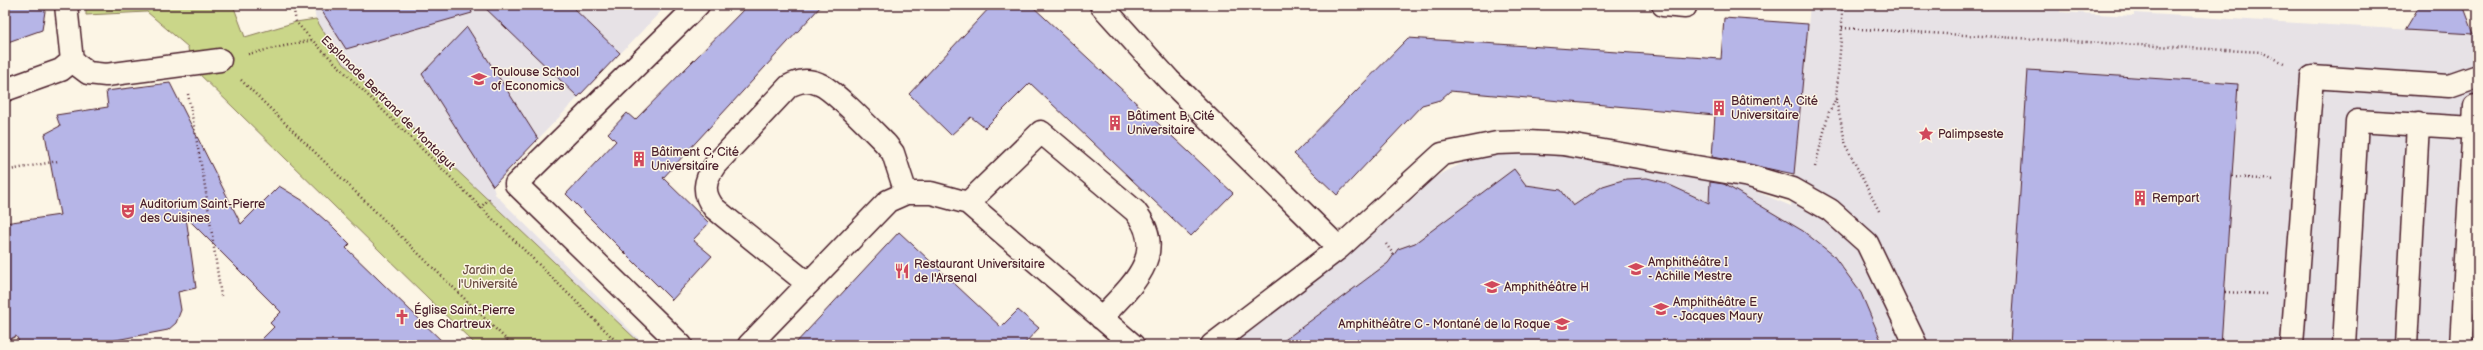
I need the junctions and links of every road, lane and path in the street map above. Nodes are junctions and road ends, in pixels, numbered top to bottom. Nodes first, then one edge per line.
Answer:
1 (66, 5) edge
2 (293, 5) edge
3 (698, 5) edge
4 (1101, 5) edge
5 (1663, 5) edge
6 (1842, 5) edge
7 (1685, 7) dead end
8 (1842, 28) junction
9 (312, 40) junction
10 (220, 60) junction
11 (72, 61) junction
12 (183, 66) junction
13 (2478, 76) edge
14 (2312, 77) junction
15 (2449, 86) junction
16 (5, 90) edge
17 (2476, 106) edge
18 (2418, 124) junction
19 (2474, 128) junction
20 (58, 161) dead end
21 (1816, 162) dead end
22 (5, 171) edge
23 (2232, 177) dead end
24 (2253, 179) dead end
25 (906, 193) junction
26 (968, 203) junction
27 (1339, 248) junction
28 (808, 284) junction
29 (2225, 292) dead end
30 (2245, 293) dead end
31 (221, 296) dead end
32 (1101, 318) junction
33 (512, 345) edge
34 (620, 345) edge
35 (681, 345) edge
36 (750, 345) edge
37 (1133, 345) edge
38 (1212, 345) edge
39 (1916, 345) edge
40 (2292, 345) edge
41 (2344, 345) edge
42 (2406, 345) edge
43 (2461, 345) edge

1 - 11 street
2 - 9 path
3 - 35 street
4 - 27 street
5 - 7 street
6 - 8 path
8 - 14 path
8 - 21 path
9 - 10 path, Esplanade Bertrand de Montaigut
9 - 34 path, Esplanade Bertrand de Montaigut
10 - 12 street
10 - 33 path
11 - 12 street
11 - 16 street
12 - 31 path
13 - 15 street
14 - 15 street
14 - 40 street
15 - 17 street
17 - 19 street
18 - 19 street
18 - 41 street
18 - 42 street
19 - 43 street
20 - 22 path
23 - 24 path
25 - 26 street
25 - 28 street
25 - 28 street
26 - 32 street
26 - 32 street
27 - 38 street
27 - 39 street
28 - 36 street
29 - 30 path
32 - 37 street

